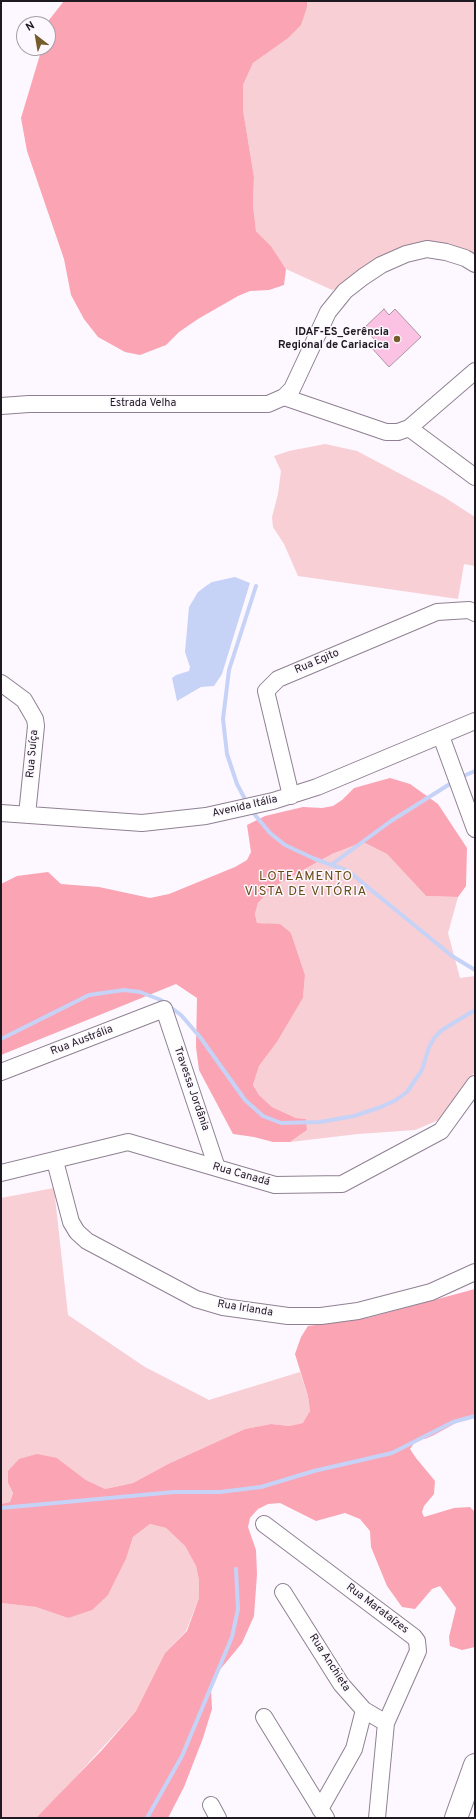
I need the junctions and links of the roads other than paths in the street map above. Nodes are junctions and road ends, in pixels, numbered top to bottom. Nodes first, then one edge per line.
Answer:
1 (475, 264) edge
2 (475, 371) edge
3 (284, 397) junction
4 (1, 406) edge
5 (409, 428) junction
6 (475, 477) edge
7 (475, 613) edge
8 (1, 683) edge
9 (475, 721) edge
10 (441, 736) junction
11 (458, 784) junction
12 (475, 795) edge
13 (291, 796) junction
14 (1, 813) edge
15 (27, 815) junction
16 (475, 829) edge
17 (164, 1010) joint
18 (1, 1072) edge
19 (475, 1084) edge
20 (55, 1161) junction
21 (218, 1168) junction
22 (1, 1173) edge
23 (475, 1272) edge
24 (264, 1524) dead end
25 (283, 1592) dead end
26 (364, 1710) junction
27 (264, 1717) dead end
28 (386, 1723) junction
29 (475, 1765) edge
30 (323, 1813) edge
31 (377, 1818) edge
32 (456, 1818) edge

1 - 3 street
2 - 5 street
3 - 4 street, Estrada Velha
3 - 5 street
5 - 6 street
7 - 13 street, Rua Egito
8 - 15 street, Rua Suíça
9 - 10 street, Avenida Itália
10 - 11 street
10 - 13 street, Avenida Itália
11 - 12 street
11 - 16 street
13 - 15 street, Avenida Itália
14 - 15 street, Avenida Itália
17 - 18 street, Rua Austrália
17 - 21 street, Travessa Jordânia
19 - 21 street, Rua Canadá
20 - 21 street, Rua Canadá
20 - 22 street, Rua Canadá
20 - 23 street, Rua Irlanda
24 - 28 street, Rua Marataízes
25 - 26 street, Rua Anchieta
26 - 28 street, Rua Anchieta
26 - 30 street
27 - 30 street
28 - 31 street, Rua Marataízes
29 - 32 street

